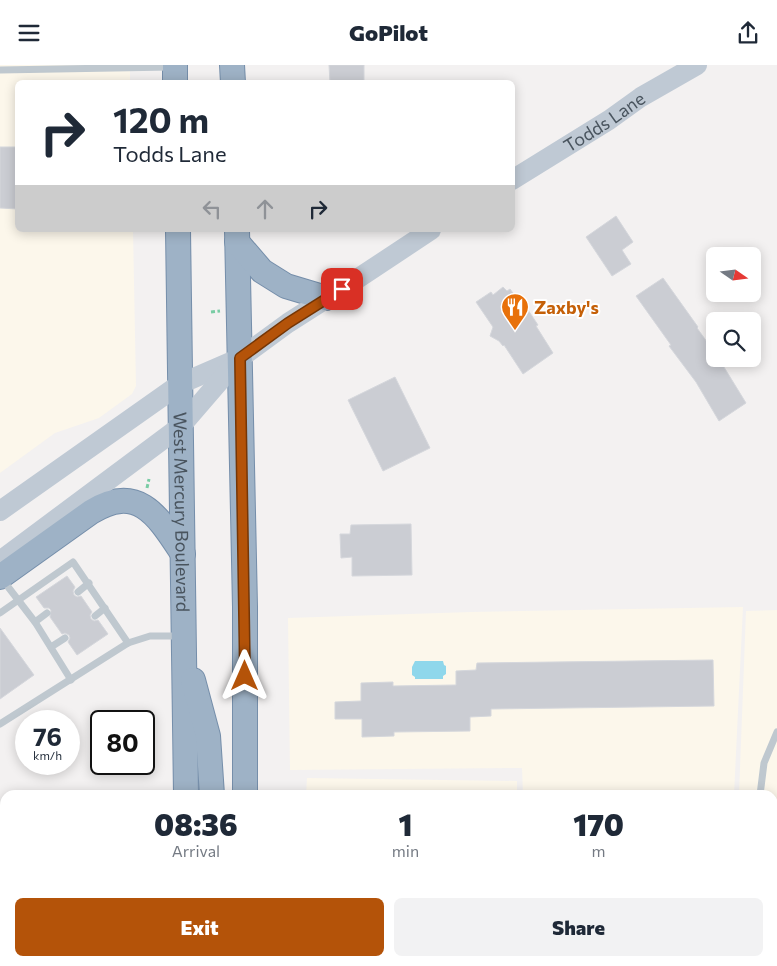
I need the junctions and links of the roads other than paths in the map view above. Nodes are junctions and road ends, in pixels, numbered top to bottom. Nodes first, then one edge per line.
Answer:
1 (232, 65) edge
2 (697, 65) edge
3 (0, 70) edge
4 (175, 72) edge
5 (232, 80) edge
6 (515, 178) edge
7 (178, 232) edge
8 (427, 232) edge
9 (237, 236) edge
10 (326, 298) junction
11 (240, 358) junction
12 (180, 384) junction
13 (181, 426) junction
14 (0, 511) edge
15 (183, 553) junction
16 (0, 561) edge
17 (0, 577) edge
18 (89, 583) junction
19 (78, 592) dead end
20 (18, 599) junction
21 (105, 608) junction
22 (0, 613) edge
23 (48, 613) dead end
24 (95, 616) dead end
25 (35, 622) junction
26 (65, 638) dead end
27 (128, 643) junction
28 (184, 645) junction
29 (52, 647) junction
30 (71, 679) junction
31 (0, 724) edge
32 (777, 732) edge
33 (186, 790) edge
34 (212, 790) edge
35 (245, 790) edge
36 (761, 790) edge

1 - 5 highway
2 - 6 main road, Todds Lane
3 - 4 lane
7 - 12 highway, West Mercury Boulevard
8 - 10 main road
9 - 10 highway
9 - 11 highway
10 - 11 main road
11 - 12 main road
11 - 13 main road
11 - 35 highway
12 - 13 highway, West Mercury Boulevard
12 - 14 main road
13 - 15 highway, West Mercury Boulevard
13 - 16 main road
15 - 17 highway
15 - 28 highway, West Mercury Boulevard
17 - 20 lane
18 - 19 lane
18 - 20 lane
18 - 21 lane
20 - 22 lane
20 - 25 lane
21 - 24 lane
21 - 27 lane
23 - 25 lane
25 - 29 lane
26 - 29 lane
27 - 28 lane
27 - 30 lane
28 - 33 highway, West Mercury Boulevard
28 - 34 highway
29 - 30 lane
30 - 31 lane
32 - 36 lane

